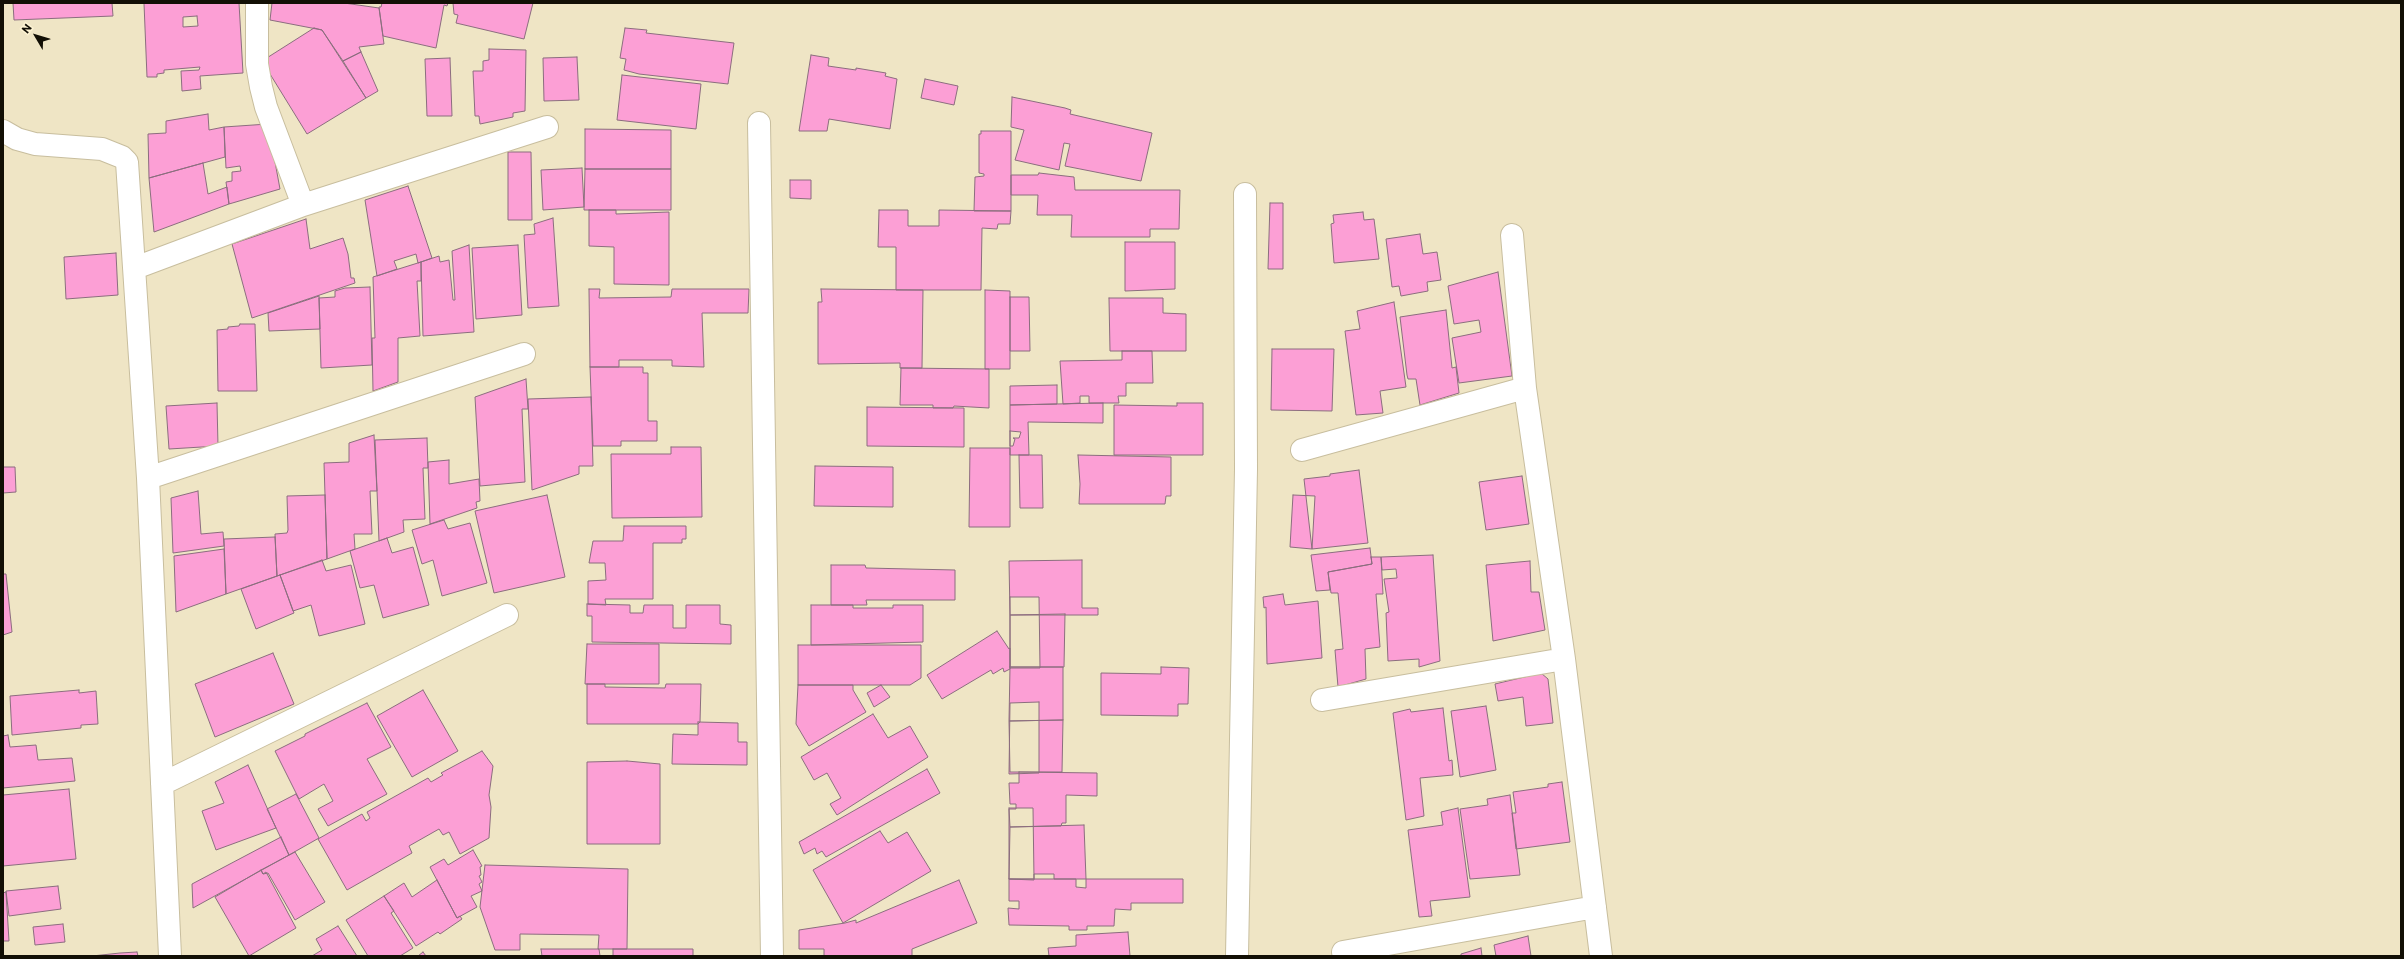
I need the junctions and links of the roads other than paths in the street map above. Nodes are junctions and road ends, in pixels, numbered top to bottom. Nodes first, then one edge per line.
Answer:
1 (256, 3) edge
2 (759, 123) dead end
3 (547, 127) dead end
4 (3, 131) edge
5 (1245, 194) dead end
6 (303, 205) junction
7 (1512, 235) dead end
8 (135, 268) junction
9 (524, 354) dead end
10 (1526, 388) junction
11 (1302, 450) dead end
12 (148, 478) junction
13 (508, 616) dead end
14 (1564, 659) junction
15 (1322, 700) dead end
16 (162, 784) junction
17 (1596, 907) junction
18 (1344, 952) dead end
19 (170, 956) edge
20 (772, 956) edge
21 (1237, 956) edge
22 (1601, 956) edge

1 - 6 street
2 - 20 street
3 - 6 street
4 - 8 street
5 - 21 street
6 - 8 street
7 - 10 street
8 - 12 street
9 - 12 street
10 - 11 street
10 - 14 street
12 - 16 street
13 - 16 street
14 - 15 street
14 - 17 street
16 - 19 street
17 - 18 street
17 - 22 street

